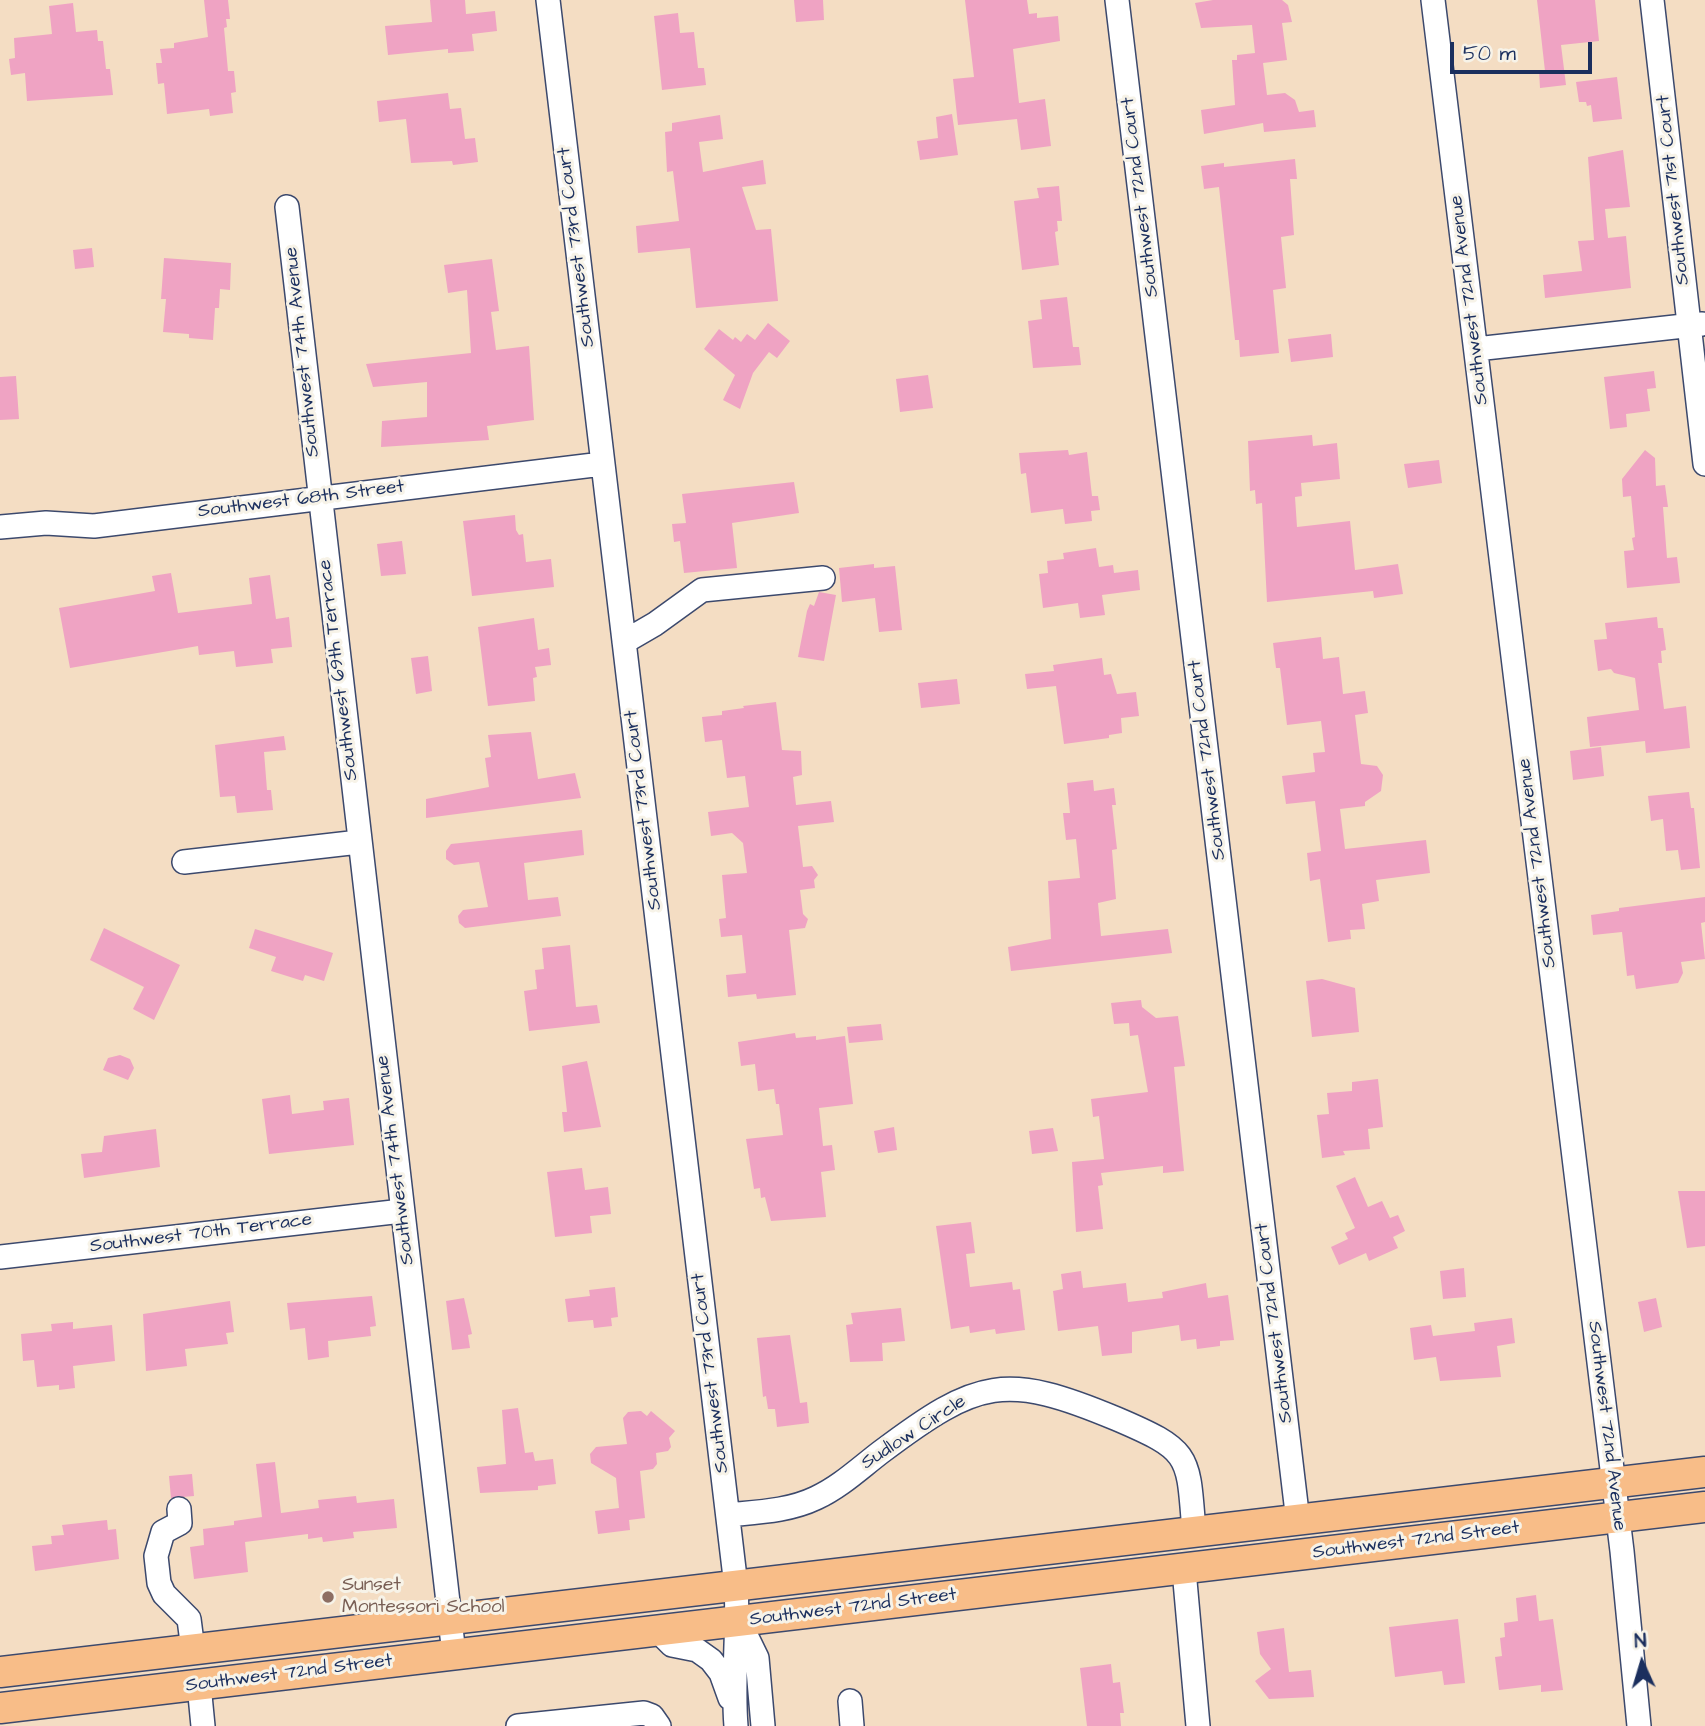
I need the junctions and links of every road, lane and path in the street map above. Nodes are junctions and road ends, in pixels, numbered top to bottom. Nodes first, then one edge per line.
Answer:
1 (548, 0) edge
2 (1117, 0) edge
3 (1433, 0) edge
4 (1652, 0) edge
5 (287, 207) dead end
6 (1697, 324) edge
7 (1476, 349) junction
8 (603, 464) junction
9 (1705, 464) edge
10 (319, 498) junction
11 (0, 527) edge
12 (823, 578) dead end
13 (624, 642) junction
14 (359, 842) junction
15 (184, 862) dead end
16 (402, 1211) junction
17 (0, 1257) edge
18 (1705, 1472) edge
19 (1612, 1483) junction
20 (1705, 1507) edge
21 (179, 1509) dead end
22 (728, 1516) junction
23 (1618, 1518) junction
24 (1298, 1521) junction
25 (1194, 1532) junction
26 (1184, 1570) junction
27 (1149, 1573) junction
28 (736, 1586) junction
29 (450, 1620) junction
30 (738, 1621) junction
31 (657, 1630) junction
32 (193, 1650) junction
33 (454, 1654) junction
34 (0, 1672) edge
35 (199, 1685) junction
36 (850, 1701) dead end
37 (1, 1714) edge
38 (735, 1717) edge
39 (202, 1726) edge
40 (519, 1726) edge
41 (659, 1726) edge
42 (763, 1726) edge
43 (852, 1726) edge
44 (1198, 1726) edge
45 (1639, 1726) edge

1 - 8 street, Southwest 73rd Court
2 - 24 street, Southwest 72nd Court
3 - 7 street, Southwest 72nd Avenue
4 - 6 street, Southwest 71st Court
5 - 10 street, Southwest 74th Avenue
6 - 7 street
6 - 9 street, Southwest 71st Court
7 - 19 street, Southwest 72nd Avenue
8 - 10 street, Southwest 68th Street
8 - 13 street, Southwest 73rd Court
10 - 11 street, Southwest 68th Street
10 - 14 street, Southwest 69th Terrace
12 - 13 street
13 - 22 street, Southwest 73rd Court
14 - 15 street
14 - 16 street, Southwest 74th Avenue
16 - 17 street, Southwest 70th Terrace
16 - 29 street, Southwest 74th Avenue
18 - 19 main road, Southwest 72nd Street
19 - 23 street, Southwest 72nd Avenue
19 - 24 main road, Southwest 72nd Street
20 - 23 main road, Southwest 72nd Street
21 - 32 street
22 - 25 street, Sudlow Circle
22 - 28 street, Southwest 73rd Court
23 - 26 main road, Southwest 72nd Street
23 - 45 street, Southwest 72nd Avenue
24 - 25 main road, Southwest 72nd Street
25 - 27 main road
25 - 28 main road, Southwest 72nd Street
26 - 27 main road, Southwest 72nd Street
26 - 44 street
27 - 30 main road, Southwest 72nd Street
28 - 29 main road, Southwest 72nd Street
28 - 30 street, Southwest 73rd Court
29 - 32 main road, Southwest 72nd Street
29 - 33 street, Southwest 74th Avenue
30 - 31 main road, Southwest 72nd Street
30 - 38 street
30 - 42 street
31 - 33 main road, Southwest 72nd Street
31 - 38 street
32 - 34 main road, Southwest 72nd Street
32 - 35 main road
33 - 35 main road, Southwest 72nd Street
35 - 37 main road, Southwest 72nd Street
35 - 39 street
36 - 43 street
40 - 41 street

